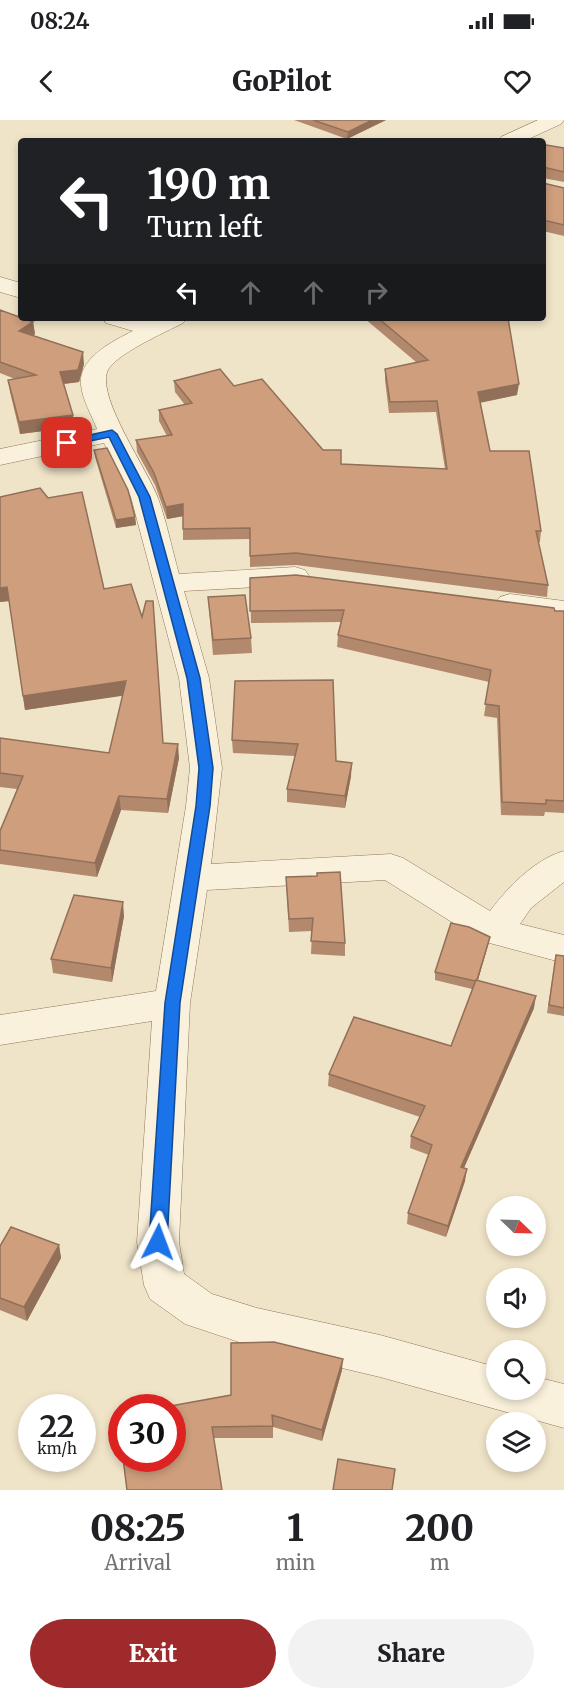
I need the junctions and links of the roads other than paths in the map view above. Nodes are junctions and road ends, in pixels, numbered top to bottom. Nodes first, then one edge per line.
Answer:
1 (554, 120) edge
2 (515, 138) edge
3 (0, 284) edge
4 (18, 290) edge
5 (139, 321) edge
6 (164, 324) edge
7 (112, 434) junction
8 (0, 457) edge
9 (319, 579) edge
10 (168, 583) junction
11 (482, 599) edge
12 (564, 610) edge
13 (564, 863) edge
14 (192, 878) junction
15 (495, 931) junction
16 (564, 949) edge
17 (172, 1003) junction
18 (0, 1030) edge
19 (486, 1385) edge
20 (542, 1400) edge
21 (564, 1406) edge

1 - 2 street
3 - 4 street
5 - 6 street
6 - 7 street
7 - 8 street
7 - 10 street
9 - 10 street
10 - 14 street
11 - 12 street
13 - 15 street
14 - 15 street
14 - 17 street
15 - 16 street
17 - 18 street
17 - 19 street
20 - 21 street

